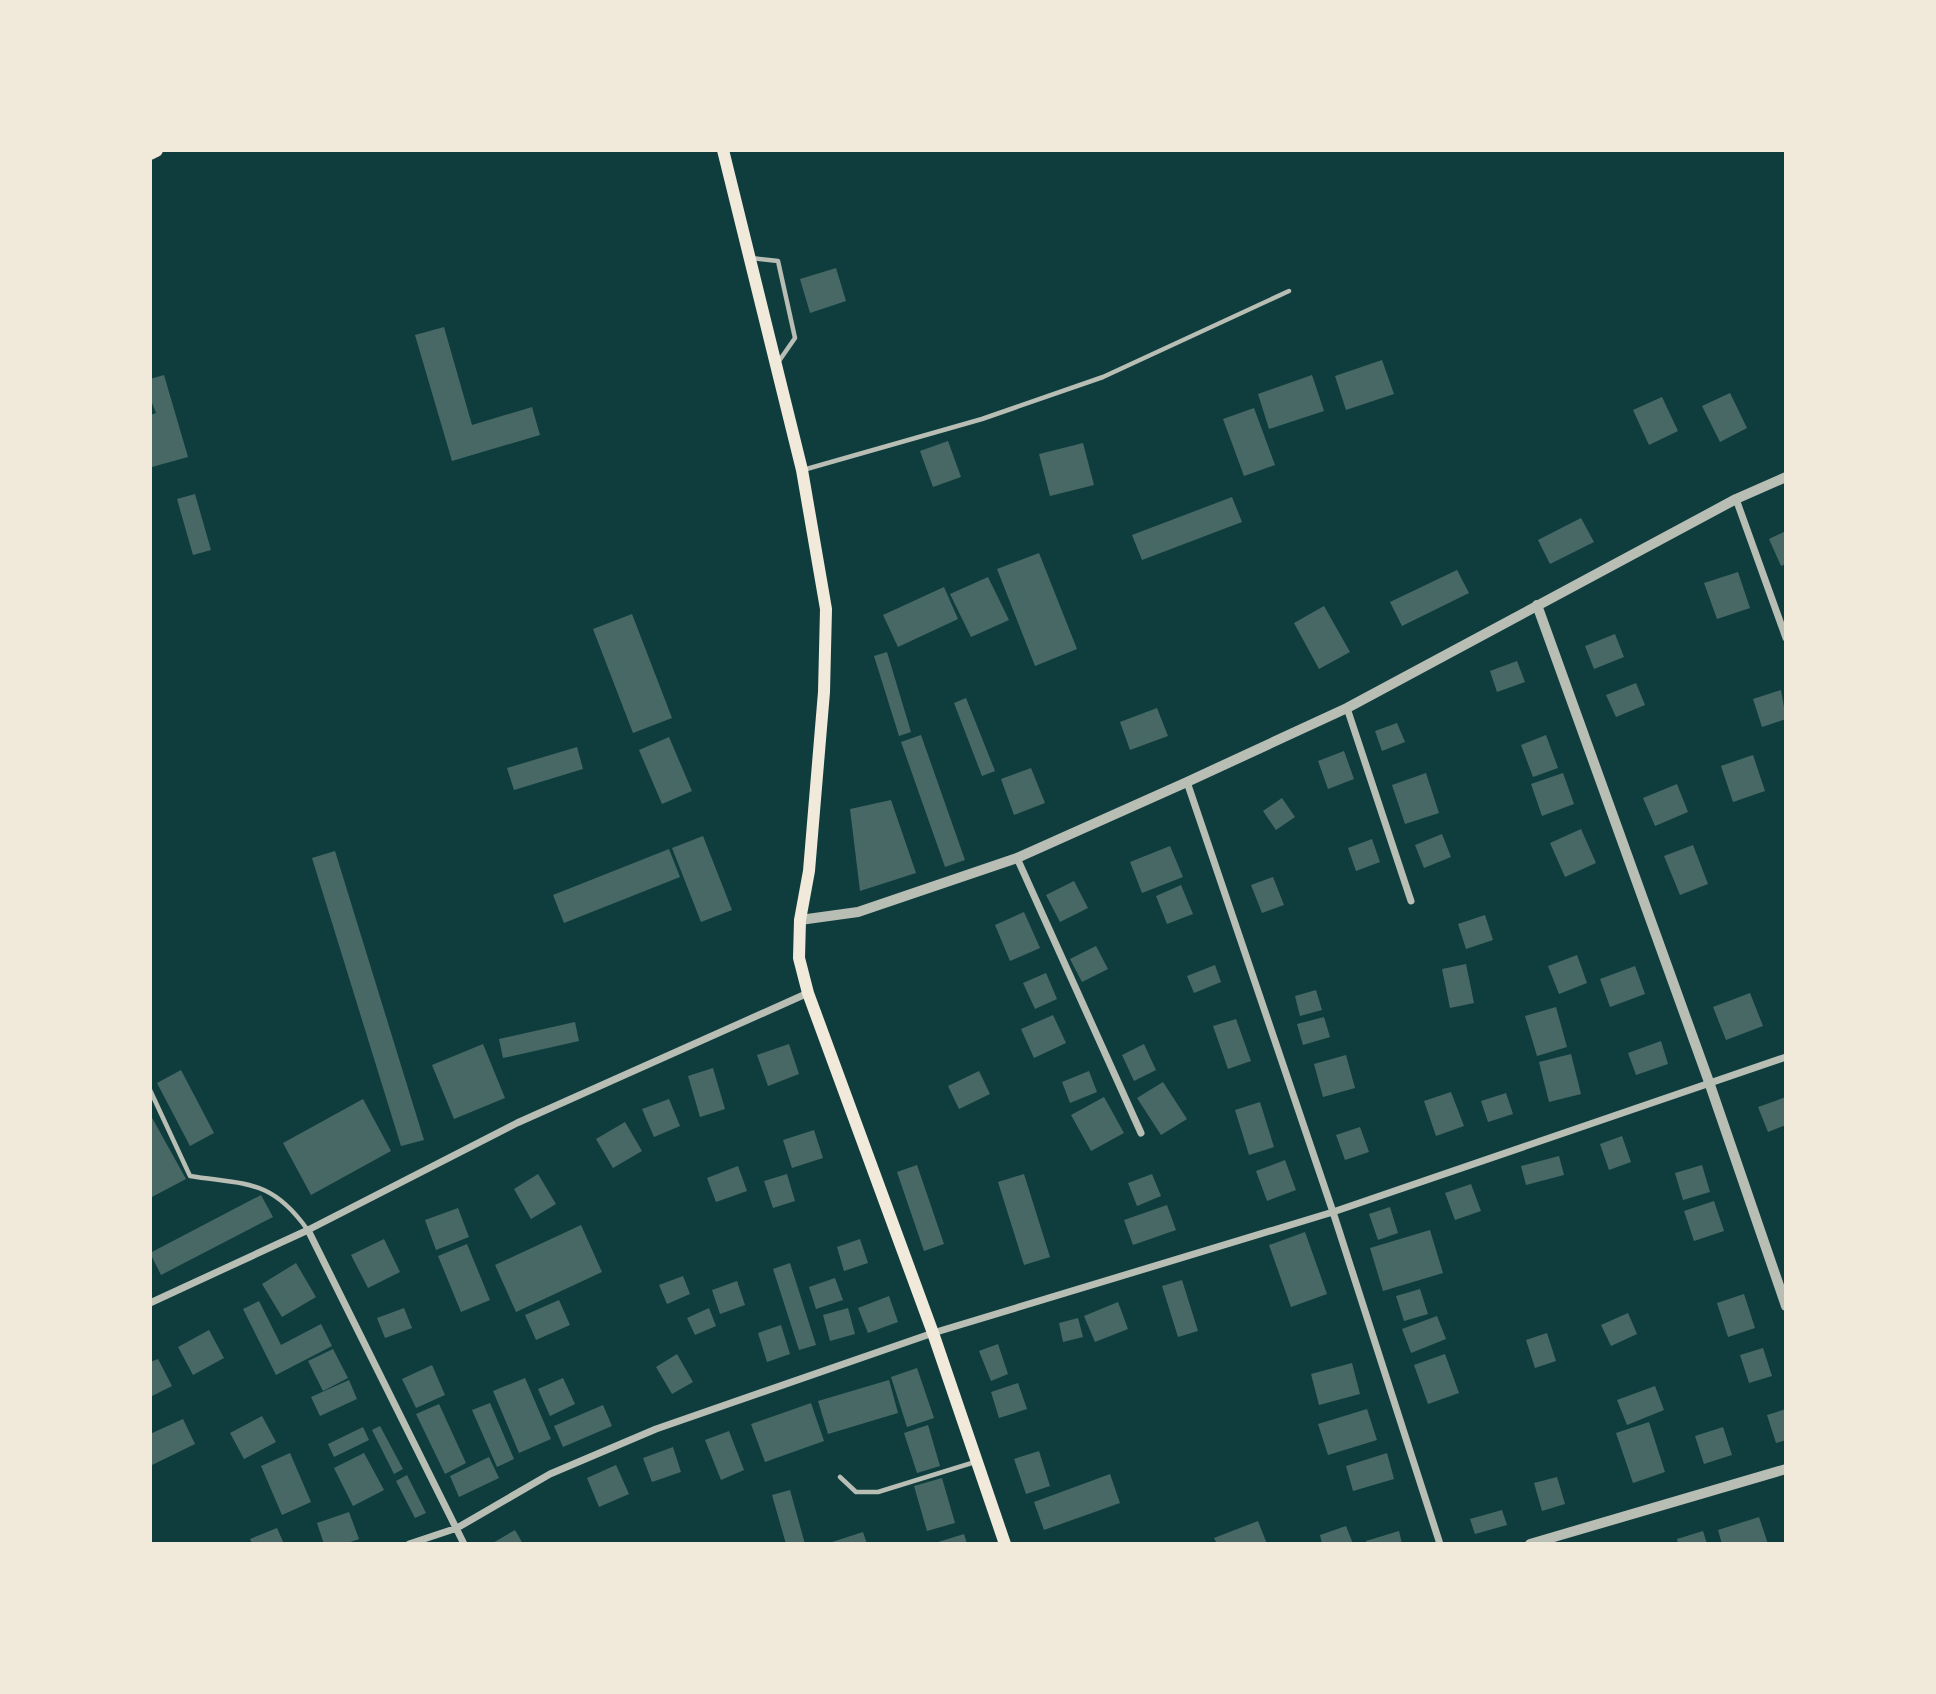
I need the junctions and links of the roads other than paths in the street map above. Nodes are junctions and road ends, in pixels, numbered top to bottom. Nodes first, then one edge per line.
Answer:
1 (156, 150) edge
2 (723, 150) edge
3 (150, 152) edge
4 (750, 258) junction
5 (1289, 291) dead end
6 (776, 366) junction
7 (802, 470) junction
8 (1786, 477) edge
9 (1736, 499) junction
10 (1537, 604) junction
11 (1786, 638) edge
12 (1347, 708) junction
13 (1187, 782) junction
14 (1017, 858) junction
15 (1411, 901) dead end
16 (800, 920) junction
17 (808, 993) junction
18 (1786, 1057) edge
19 (1709, 1082) junction
20 (150, 1090) edge
21 (1140, 1133) dead end
22 (1333, 1212) junction
23 (307, 1230) junction
24 (150, 1304) edge
25 (1786, 1306) edge
26 (933, 1333) junction
27 (975, 1461) junction
28 (1786, 1469) edge
29 (840, 1477) dead end
30 (457, 1528) junction
31 (409, 1544) edge
32 (464, 1544) edge
33 (1005, 1544) edge
34 (1440, 1544) edge
35 (1530, 1544) edge

1 - 3 highway
2 - 4 main road
4 - 6 main road
4 - 6 lane
5 - 7 lane
6 - 7 main road
7 - 16 main road
8 - 9 street
9 - 10 street
9 - 11 street
10 - 12 street
10 - 19 street
12 - 13 street
12 - 15 street
13 - 14 street
13 - 22 street
14 - 16 street
14 - 21 street
16 - 17 main road
17 - 23 street
17 - 26 main road
18 - 19 street
19 - 22 street
19 - 25 street
20 - 23 lane
22 - 26 street
22 - 34 street
23 - 24 street
23 - 30 street
26 - 27 main road
26 - 30 street
27 - 29 lane
27 - 33 main road
28 - 35 street
30 - 31 street
30 - 32 street

